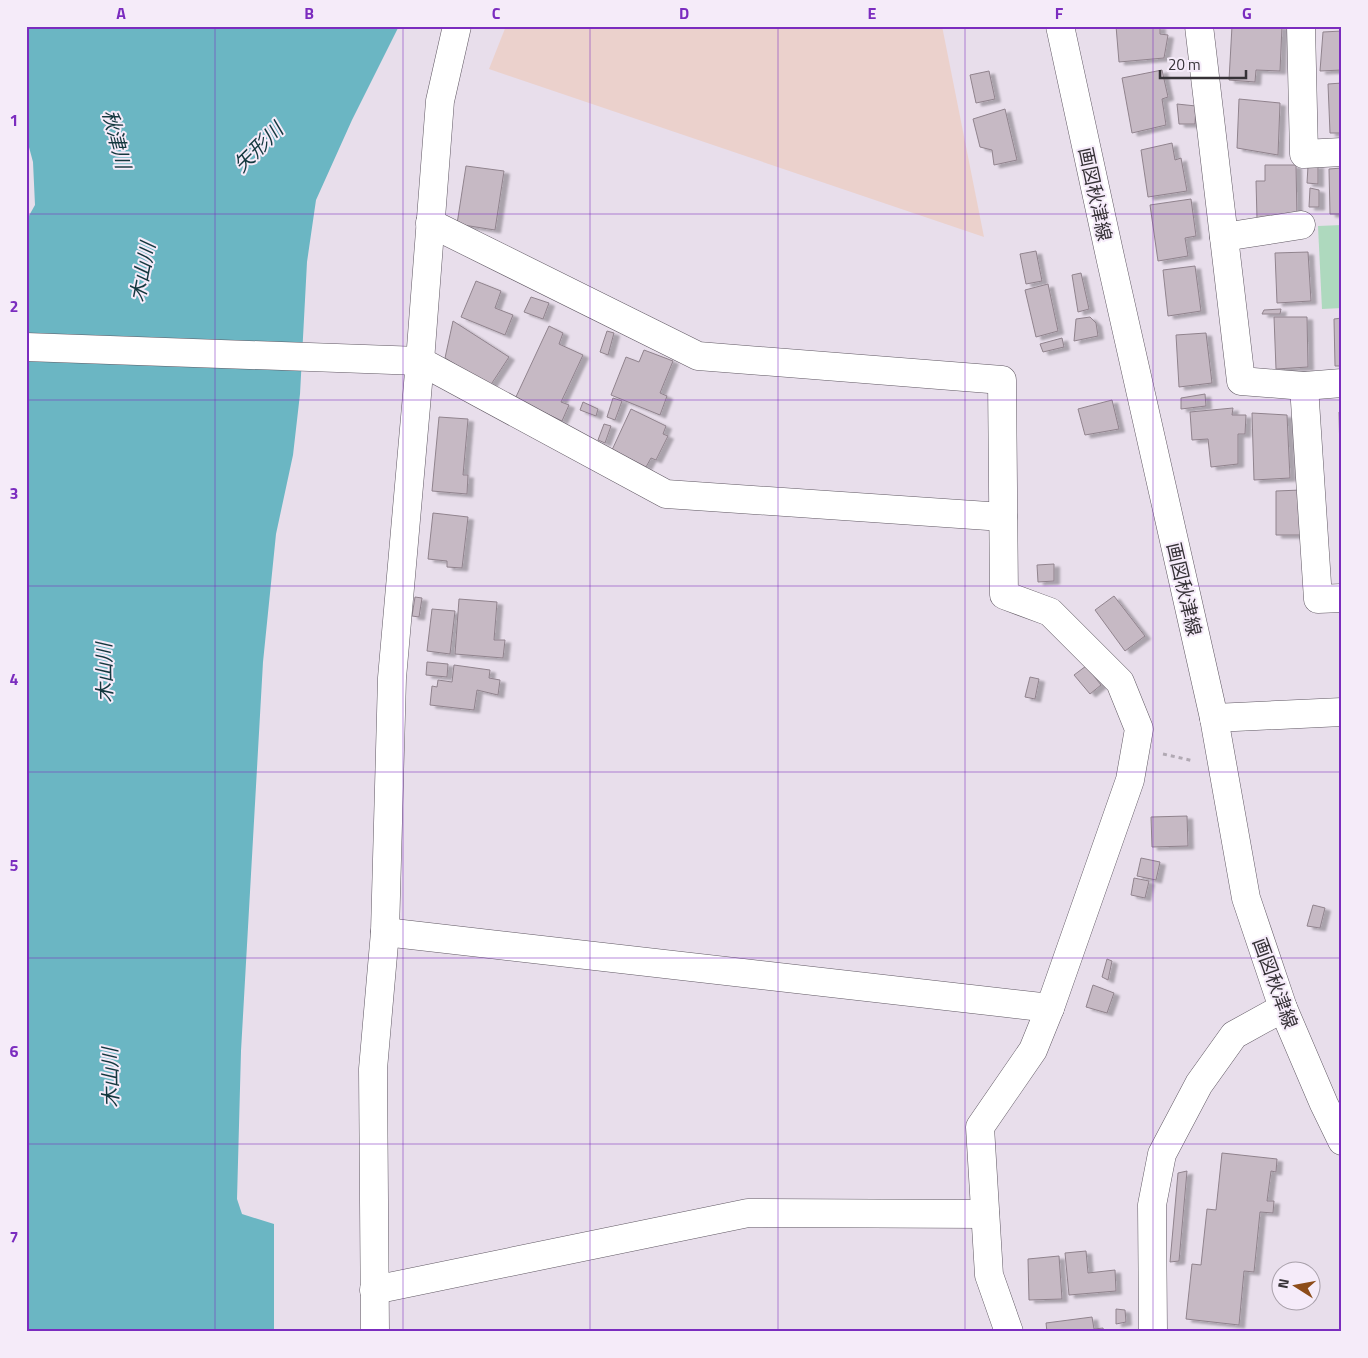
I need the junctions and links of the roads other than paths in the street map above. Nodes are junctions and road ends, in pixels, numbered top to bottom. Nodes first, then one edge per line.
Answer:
1 (457, 26) edge
2 (1060, 26) edge
3 (1200, 26) edge
4 (1301, 26) edge
5 (1342, 152) edge
6 (430, 222) junction
7 (1301, 225) dead end
8 (1224, 236) junction
9 (26, 347) edge
10 (420, 361) junction
11 (1342, 383) edge
12 (1304, 386) junction
13 (1003, 517) junction
14 (1342, 598) edge
15 (1342, 712) edge
16 (1214, 718) junction
17 (385, 932) junction
18 (1050, 1008) junction
19 (1283, 1008) junction
20 (1342, 1141) edge
21 (985, 1214) junction
22 (374, 1290) junction
23 (375, 1332) edge
24 (1009, 1332) edge
25 (1153, 1332) edge

1 - 6 street
2 - 16 street, 画図秋津線
3 - 8 street
4 - 5 street
6 - 10 street
6 - 13 street
7 - 8 street
8 - 12 street
9 - 10 street
10 - 13 street
10 - 17 street
11 - 12 street
12 - 14 street
13 - 18 street
15 - 16 street
16 - 19 street, 画図秋津線
17 - 18 street
17 - 22 street
18 - 21 street
19 - 20 street, 画図秋津線
19 - 25 street
21 - 22 street
21 - 24 street
22 - 23 street

